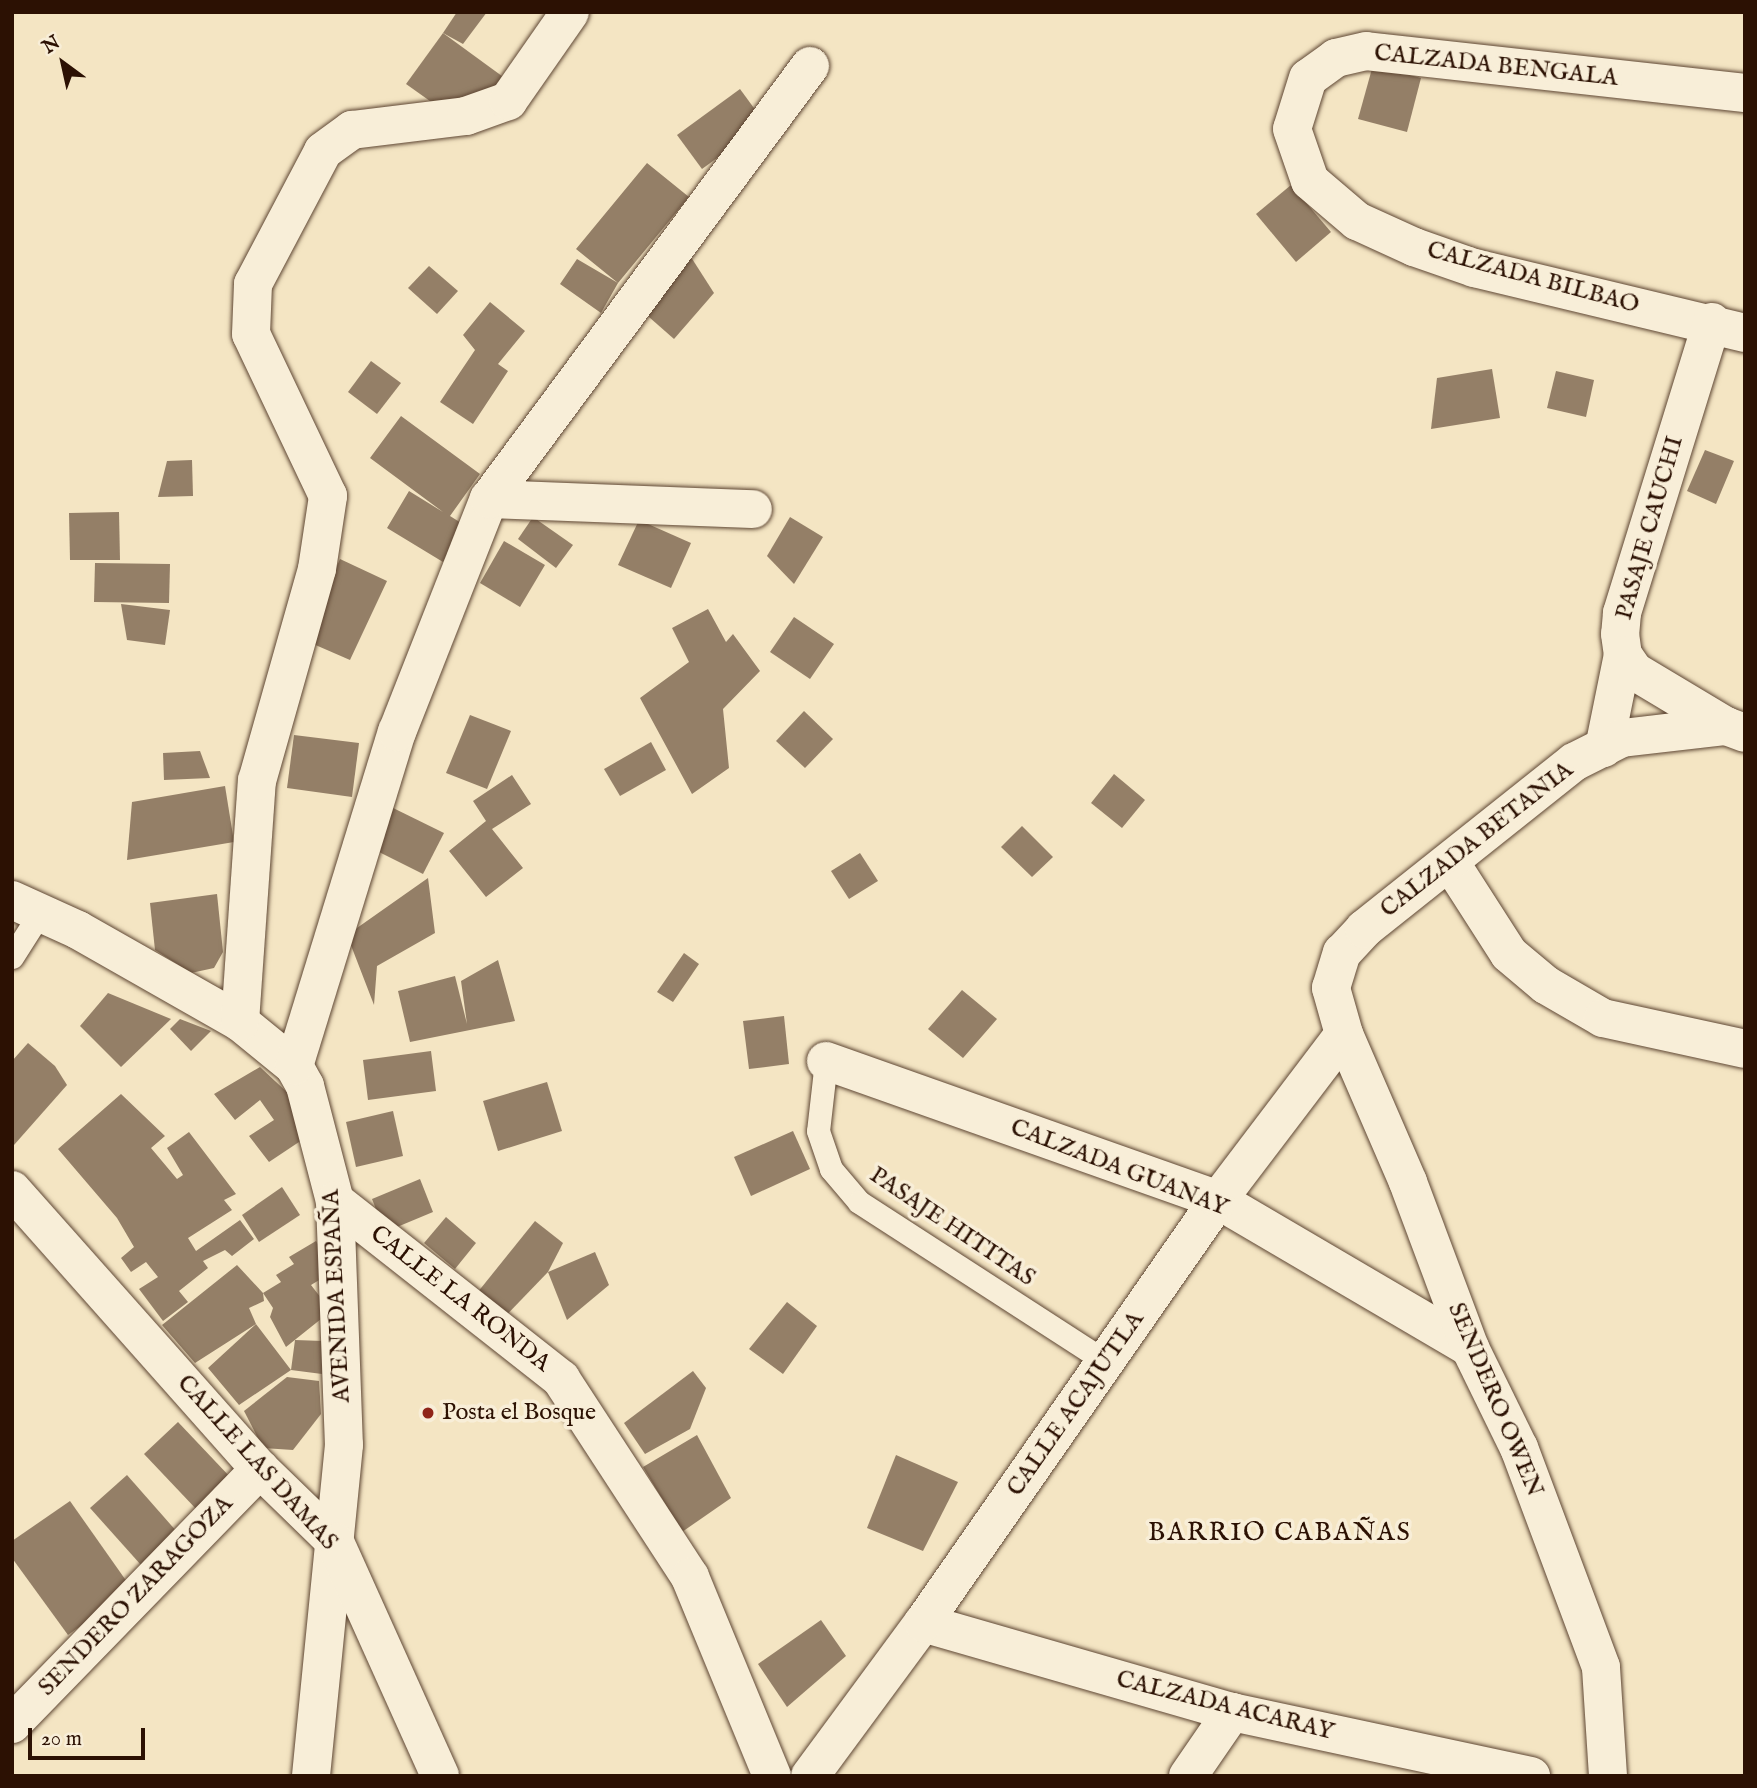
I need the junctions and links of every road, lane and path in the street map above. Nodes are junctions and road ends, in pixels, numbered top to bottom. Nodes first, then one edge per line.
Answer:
1 (570, 12) edge
2 (810, 66) dead end
3 (1745, 93) edge
4 (1292, 129) joint
5 (1728, 327) edge
6 (489, 499) junction
7 (752, 509) dead end
8 (1623, 655) junction
9 (1735, 729) edge
10 (1604, 748) junction
11 (1450, 862) junction
12 (26, 907) edge
13 (12, 957) edge
14 (240, 1023) junction
15 (1344, 1034) junction
16 (1745, 1049) edge
17 (826, 1061) joint
18 (294, 1066) junction
19 (12, 1190) edge
20 (1218, 1200) junction
21 (335, 1201) junction
22 (1470, 1348) junction
23 (1105, 1361) junction
24 (260, 1469) junction
25 (335, 1542) junction
26 (923, 1623) junction
27 (1232, 1712) junction
28 (12, 1724) edge
29 (311, 1776) edge
30 (440, 1776) edge
31 (772, 1776) edge
32 (810, 1776) edge
33 (1188, 1776) edge
34 (1531, 1776) edge
35 (1608, 1776) edge

1 - 14 street
2 - 6 street
3 - 4 street, CALZADA BENGALA
4 - 5 street, CALZADA BILBAO
5 - 8 street, PASAJE CAUCHI
6 - 7 street
6 - 18 street
8 - 9 street, PASAJE CAUCHI
8 - 10 street
9 - 10 street, CALZADA BETANIA
10 - 11 street, CALZADA BETANIA
11 - 15 street, CALZADA BETANIA
11 - 16 street
12 - 13 lane
12 - 14 street, AVENIDA ESPAÑA
14 - 18 street, AVENIDA ESPAÑA
15 - 20 street, CALLE ACAJUTLA
15 - 22 street, SENDERO OWEN
17 - 20 street, CALZADA GUANAY
17 - 23 lane, PASAJE HITITAS
18 - 21 street, AVENIDA ESPAÑA
19 - 24 street, CALLE LAS DAMAS
20 - 22 street, CALZADA GUANAY
20 - 23 street, CALLE ACAJUTLA
21 - 25 street, AVENIDA ESPAÑA
21 - 31 street, CALLE LA RONDA
22 - 35 street, SENDERO OWEN
23 - 26 street, CALLE ACAJUTLA
24 - 25 street, CALLE LAS DAMAS
24 - 28 street, SENDERO ZARAGOZA
25 - 29 street, AVENIDA ESPAÑA
25 - 30 street, CALLE LAS DAMAS
26 - 27 street, CALZADA ACARAY
26 - 32 street, CALLE ACAJUTLA
27 - 33 street
27 - 34 street, CALZADA ACARAY

